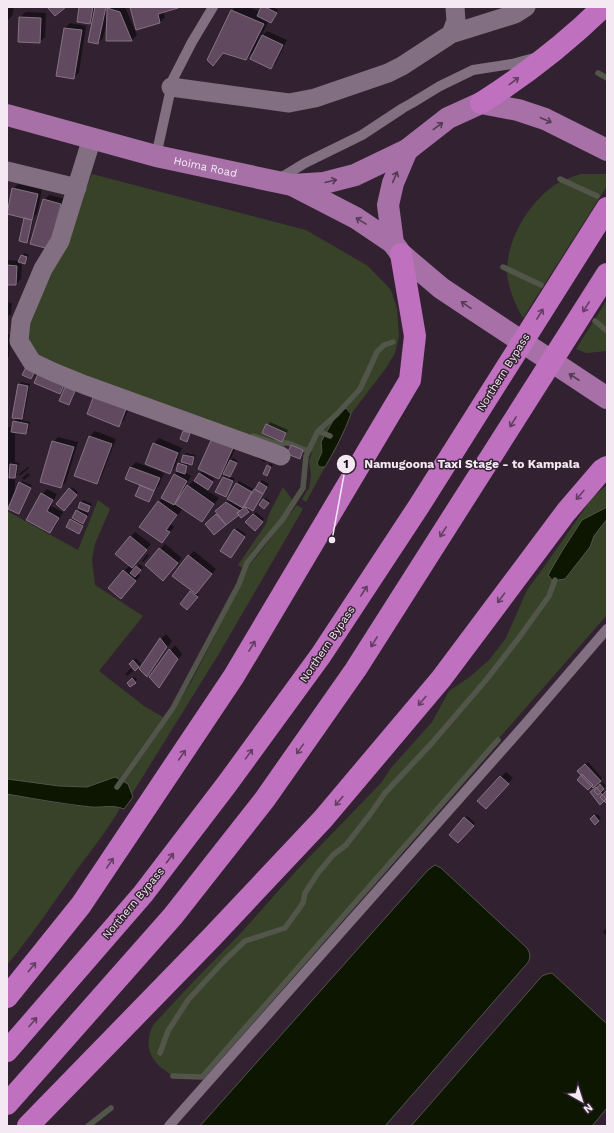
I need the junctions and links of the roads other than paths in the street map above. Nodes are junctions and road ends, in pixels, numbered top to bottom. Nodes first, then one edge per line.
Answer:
1 (213, 7) edge
2 (455, 7) edge
3 (526, 7) edge
4 (603, 7) edge
5 (451, 34) junction
6 (551, 52) junction
7 (171, 87) junction
8 (482, 103) junction
9 (7, 115) edge
10 (92, 138) junction
11 (407, 150) junction
12 (607, 150) edge
13 (156, 156) junction
14 (7, 171) edge
15 (284, 183) junction
16 (77, 188) junction
17 (607, 208) edge
18 (397, 248) junction
19 (607, 274) edge
20 (607, 398) edge
21 (281, 456) dead end
22 (607, 467) edge
23 (607, 629) edge
24 (7, 997) edge
25 (7, 1051) edge
26 (7, 1104) edge
27 (28, 1126) edge
28 (169, 1126) edge

1 - 7 lane
2 - 5 street
3 - 5 street
4 - 6 highway
5 - 7 street
8 -> 6 highway
6 - 15 lane
7 - 13 lane
11 -> 8 main road
8 -> 12 main road
9 - 10 main road, Hoima Road
10 - 13 main road, Hoima Road
10 - 16 street
15 -> 11 main road
18 -> 11 main road
13 - 15 main road, Hoima Road
14 - 16 street
18 -> 15 main road, Hoima Road
16 - 21 street
25 -> 17 highway, Northern Bypass
20 -> 18 main road, Hoima Road
24 -> 18 highway
19 -> 26 highway
22 -> 27 highway
23 - 28 lane

